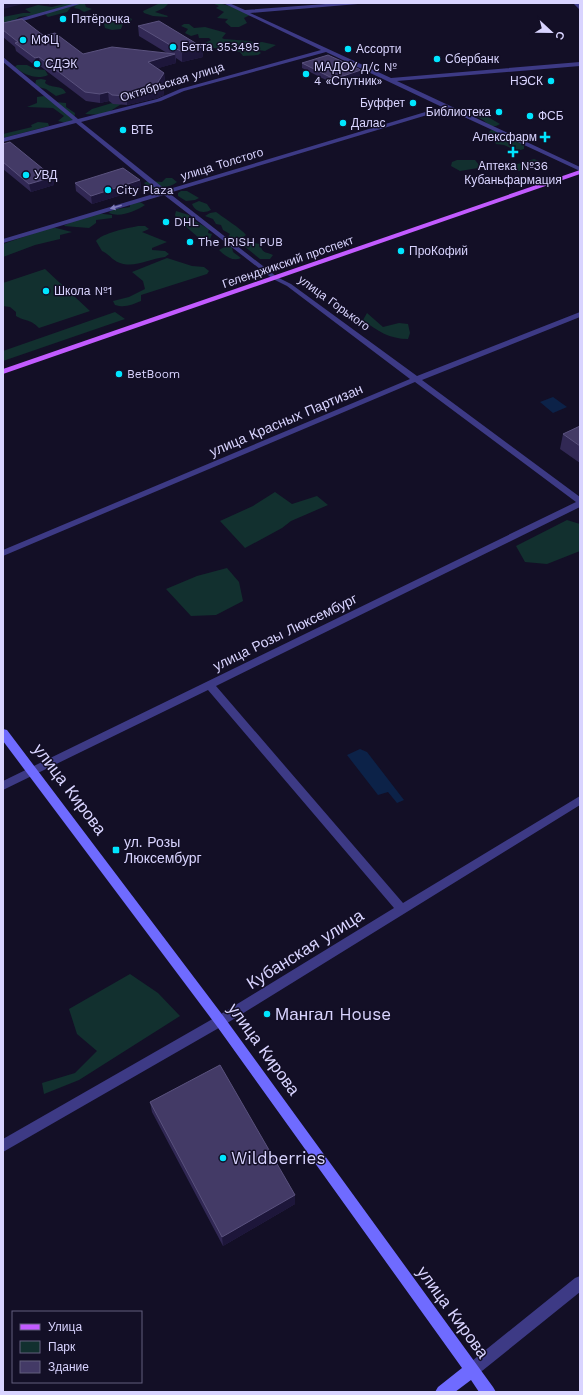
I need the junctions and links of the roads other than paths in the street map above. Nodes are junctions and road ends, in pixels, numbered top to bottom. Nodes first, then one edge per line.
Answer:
1 (81, 3) edge
2 (225, 3) edge
3 (358, 3) edge
4 (575, 3) edge
5 (580, 8) edge
6 (243, 12) junction
7 (3, 25) edge
8 (324, 51) junction
9 (3, 59) edge
10 (580, 64) edge
11 (390, 80) junction
12 (447, 107) junction
13 (75, 120) junction
14 (3, 140) edge
15 (580, 169) edge
16 (580, 172) edge
17 (167, 192) junction
18 (3, 241) edge
19 (275, 278) junction
20 (580, 314) edge
21 (3, 372) edge
22 (417, 379) junction
23 (580, 502) edge
24 (3, 553) edge
25 (210, 684) junction
26 (3, 733) edge
27 (33, 771) junction
28 (3, 786) edge
29 (580, 800) edge
30 (402, 910) junction
31 (220, 1021) junction
32 (3, 1146) edge
33 (580, 1283) edge
34 (472, 1370) junction
35 (443, 1392) edge
36 (488, 1392) edge

1 - 7 street
2 - 6 street
3 - 6 street
4 - 5 street
6 - 8 street
8 - 11 street
8 - 13 street, Октябрьская улица
9 - 13 street, улица Горького
10 - 11 street
11 - 12 street
12 - 15 street
12 - 17 street, улица Толстого
13 - 14 street, Октябрьская улица
13 - 17 street, улица Горького
16 - 19 main road, Геленджикский проспект
17 -> 18 street, улица Толстого
17 - 19 street, улица Горького
19 - 21 main road, Геленджикский проспект
19 - 22 street, улица Горького
20 - 22 street, улица Красных Партизан
22 - 23 street, улица Горького
22 - 24 street, улица Красных Партизан
23 - 25 street, улица Розы Люксембург
25 - 27 street, улица Розы Люксембург
25 - 30 street
26 - 27 main road, улица Кирова
27 - 28 street, улица Розы Люксембург
27 - 31 main road, улица Кирова
29 - 30 street, Кубанская улица
30 - 31 street, Кубанская улица
31 - 32 street, Кубанская улица
31 - 34 main road, улица Кирова
33 - 34 street
34 - 35 main road
34 - 36 main road, улица Кирова

